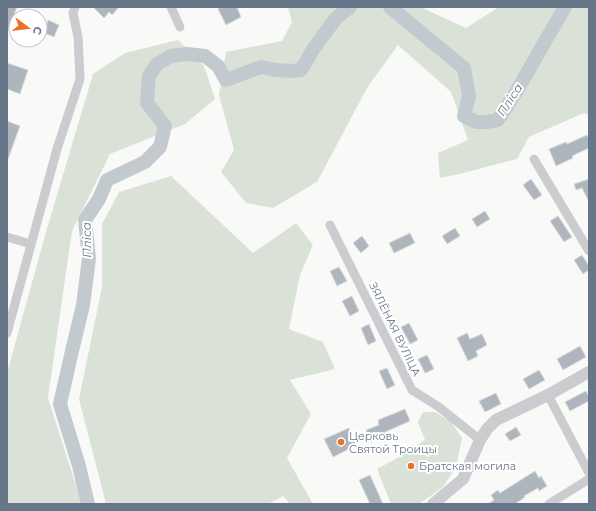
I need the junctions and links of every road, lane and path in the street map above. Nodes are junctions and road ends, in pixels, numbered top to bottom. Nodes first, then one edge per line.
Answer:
1 (75, 7) edge
2 (171, 7) edge
3 (180, 27) dead end
4 (534, 159) dead end
5 (330, 225) dead end
6 (7, 237) edge
7 (31, 244) junction
8 (589, 251) edge
9 (7, 333) edge
10 (589, 372) edge
11 (548, 395) junction
12 (480, 440) junction
13 (589, 473) edge
14 (589, 479) edge
15 (433, 504) edge
16 (549, 504) edge

1 - 7 street
2 - 3 street
4 - 8 street
5 - 12 street, ЗЯЛЁНАЯ ВУЛІЦА
6 - 7 street
7 - 9 street
10 - 11 street
11 - 12 street
11 - 13 street
12 - 15 street
14 - 16 street

